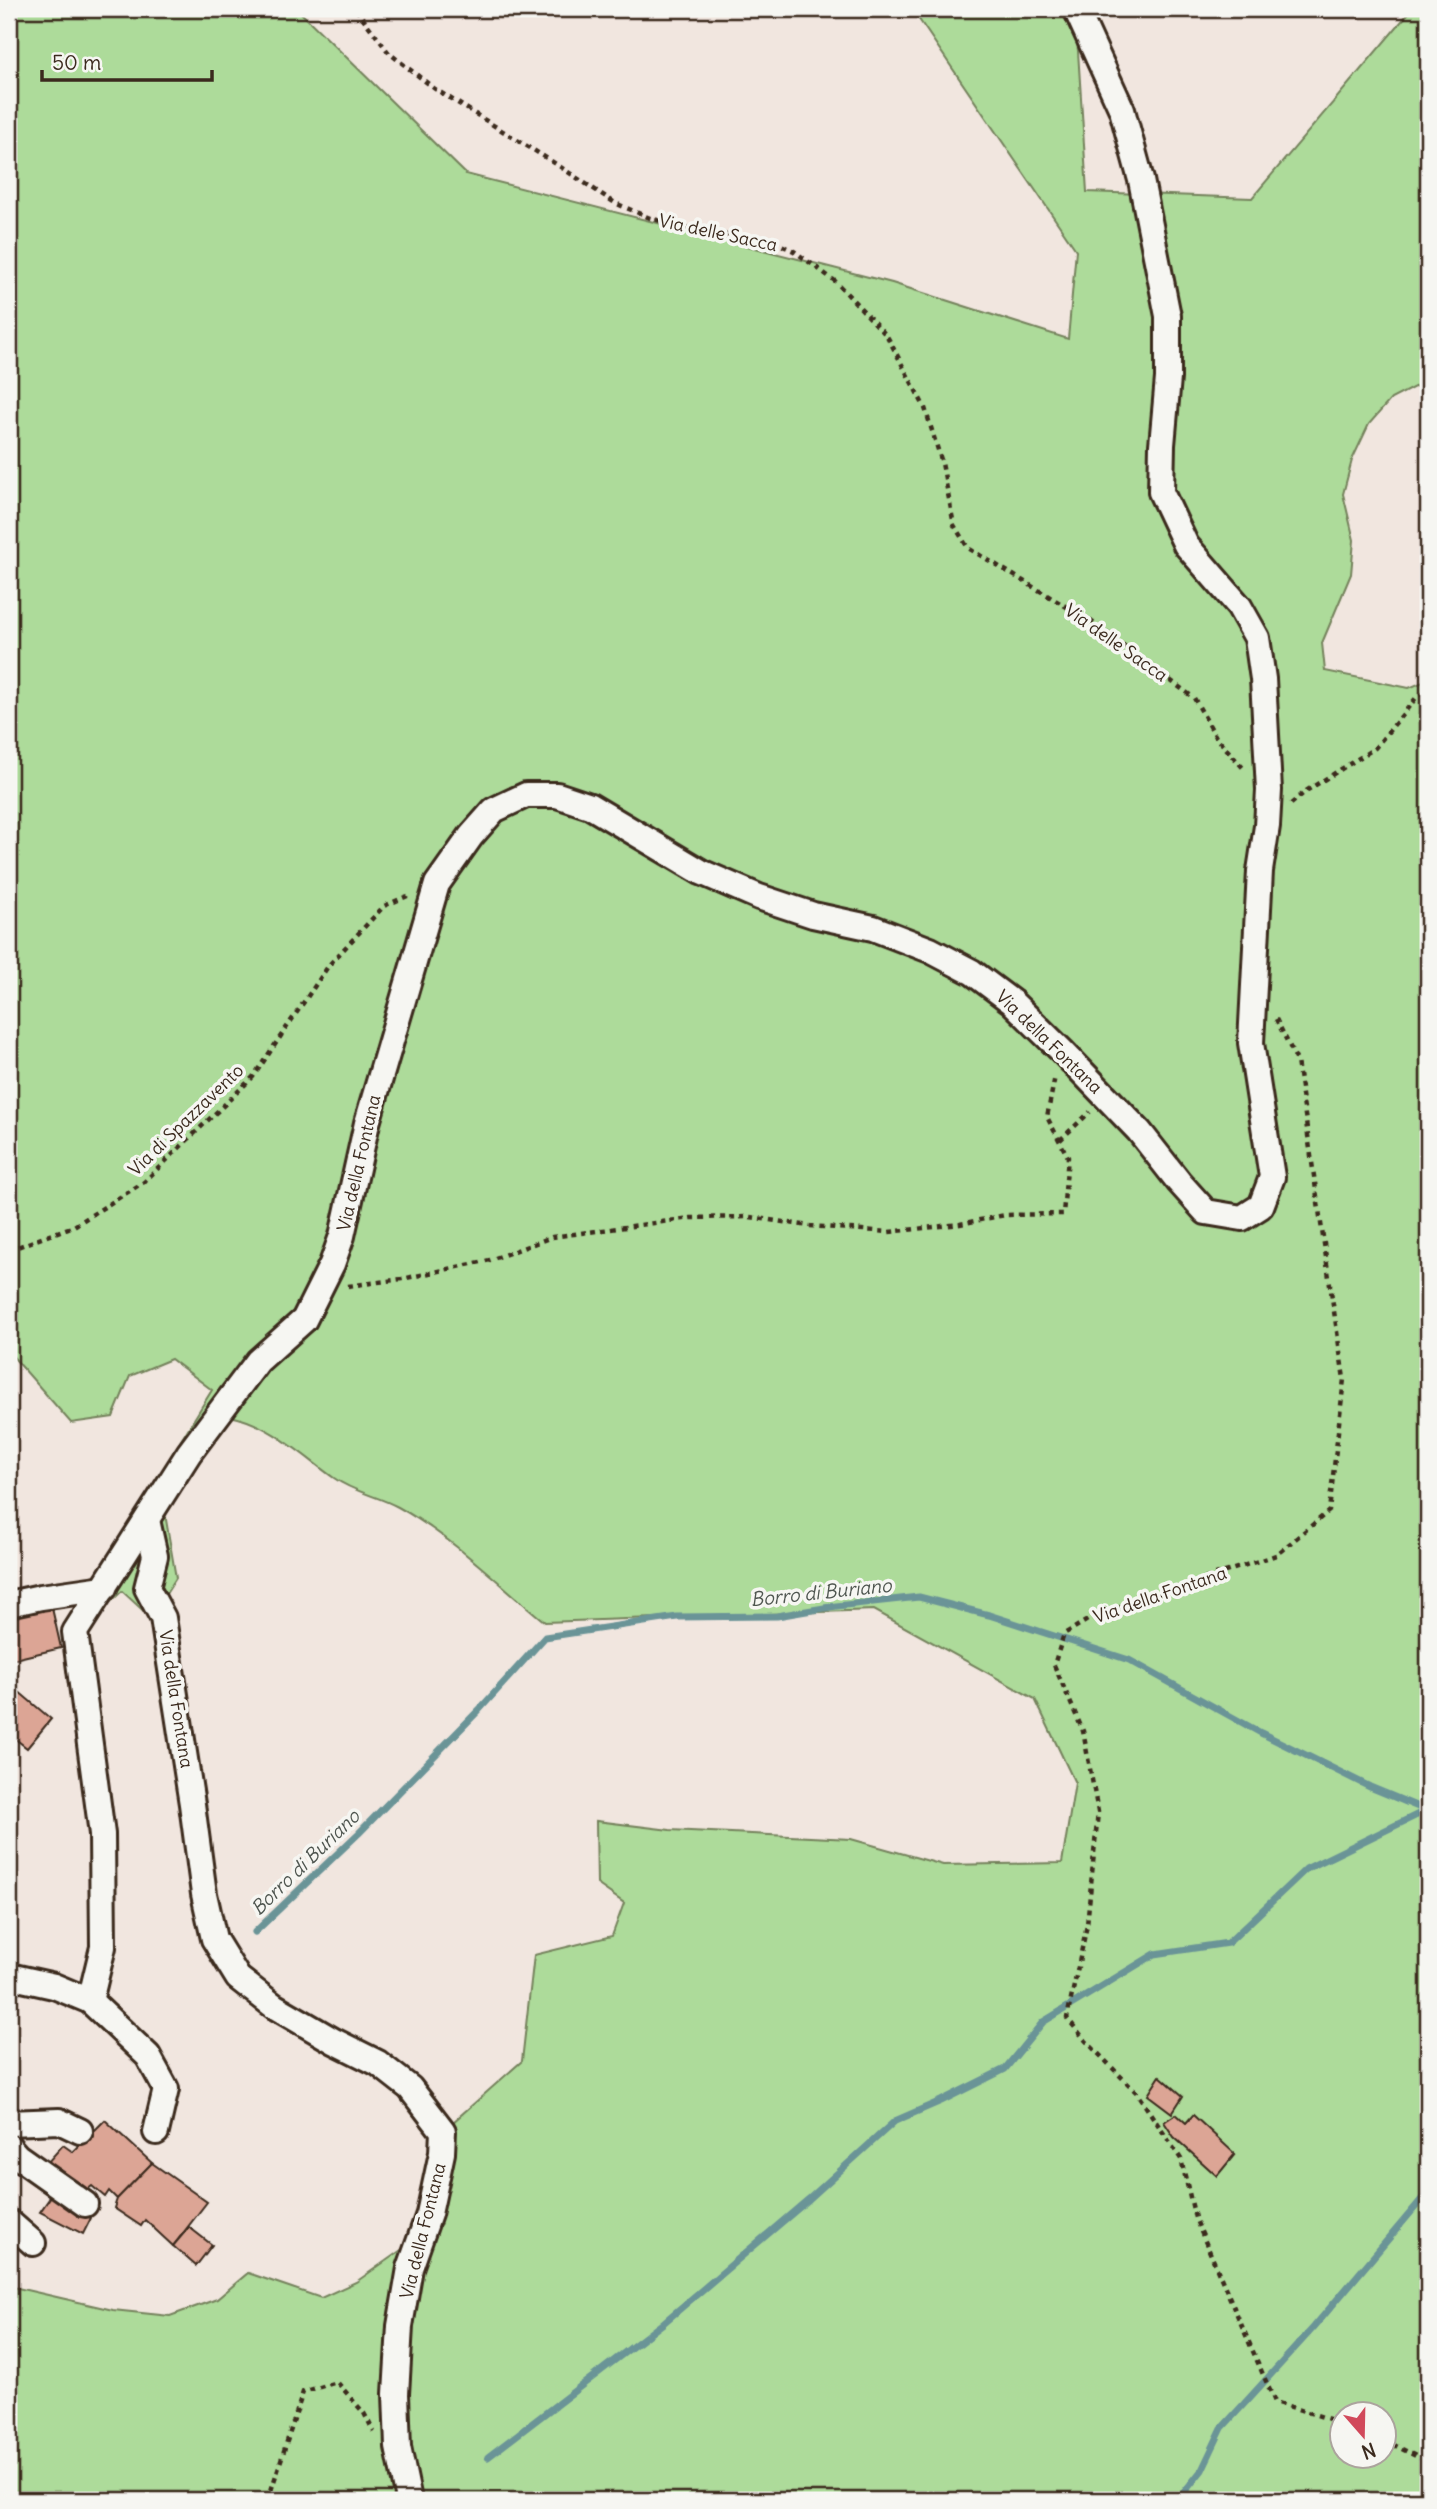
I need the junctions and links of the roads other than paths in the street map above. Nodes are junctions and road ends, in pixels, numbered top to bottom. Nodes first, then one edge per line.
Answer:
1 (1076, 9) edge
2 (147, 1520) junction
3 (118, 1567) junction
4 (104, 1588) junction
5 (147, 1588) junction
6 (9, 1604) edge
7 (9, 1976) edge
8 (90, 2001) junction
9 (9, 2123) edge
10 (80, 2131) dead end
11 (156, 2132) dead end
12 (9, 2147) edge
13 (85, 2204) dead end
14 (9, 2222) edge
15 (33, 2243) dead end
16 (409, 2500) edge

1 - 2 street, Via della Fontana
2 - 3 street, Via della Fontana
2 - 5 street
3 - 4 street, Via della Fontana
3 - 5 street
4 - 6 street
4 - 8 street, Via della Fontana
5 - 16 street, Via della Fontana
7 - 8 street
8 - 11 street
9 - 10 street
12 - 13 street
14 - 15 street

